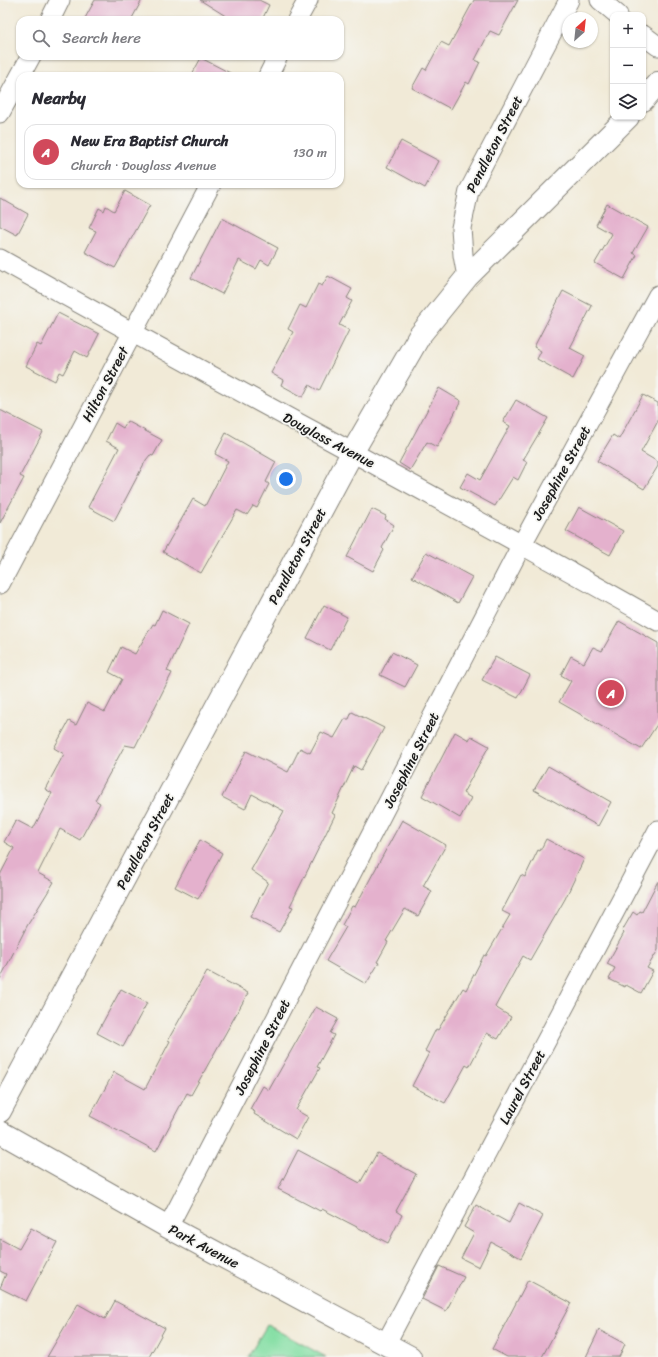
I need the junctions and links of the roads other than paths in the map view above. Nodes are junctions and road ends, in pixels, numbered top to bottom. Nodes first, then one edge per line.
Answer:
1 (60, 0) edge
2 (308, 0) edge
3 (569, 0) edge
4 (600, 0) edge
5 (614, 12) edge
6 (52, 16) edge
7 (299, 16) edge
8 (646, 37) edge
9 (658, 46) edge
10 (28, 60) edge
11 (276, 60) edge
12 (22, 72) edge
13 (270, 72) edge
14 (16, 83) edge
15 (658, 83) edge
16 (646, 97) edge
17 (0, 114) edge
18 (625, 120) edge
19 (209, 188) edge
20 (0, 259) edge
21 (467, 277) junction
22 (658, 295) edge
23 (132, 334) junction
24 (352, 453) junction
25 (522, 544) junction
26 (0, 584) edge
27 (658, 621) edge
28 (658, 830) edge
29 (0, 1112) edge
30 (0, 1132) edge
31 (168, 1227) junction
32 (386, 1343) junction
33 (410, 1357) edge

1 - 6 street
2 - 7 street
3 - 21 street, Pendleton Street
4 - 5 street
8 - 9 street
10 - 12 street
11 - 13 street
14 - 17 street
15 - 16 main road
18 - 21 main road
19 - 23 street, Hilton Street
20 - 23 street, Douglass Avenue
21 - 24 main road, Pendleton Street
22 - 25 street, Josephine Street
23 - 24 street, Douglass Avenue
23 - 26 street, Hilton Street
24 - 25 street, Douglass Avenue
24 - 29 main road, Pendleton Street
25 - 27 street, Douglass Avenue
25 - 31 street, Josephine Street
28 - 32 street, Laurel Street
30 - 31 main road, Park Avenue
31 - 32 main road, Park Avenue
32 - 33 main road, Park Avenue

